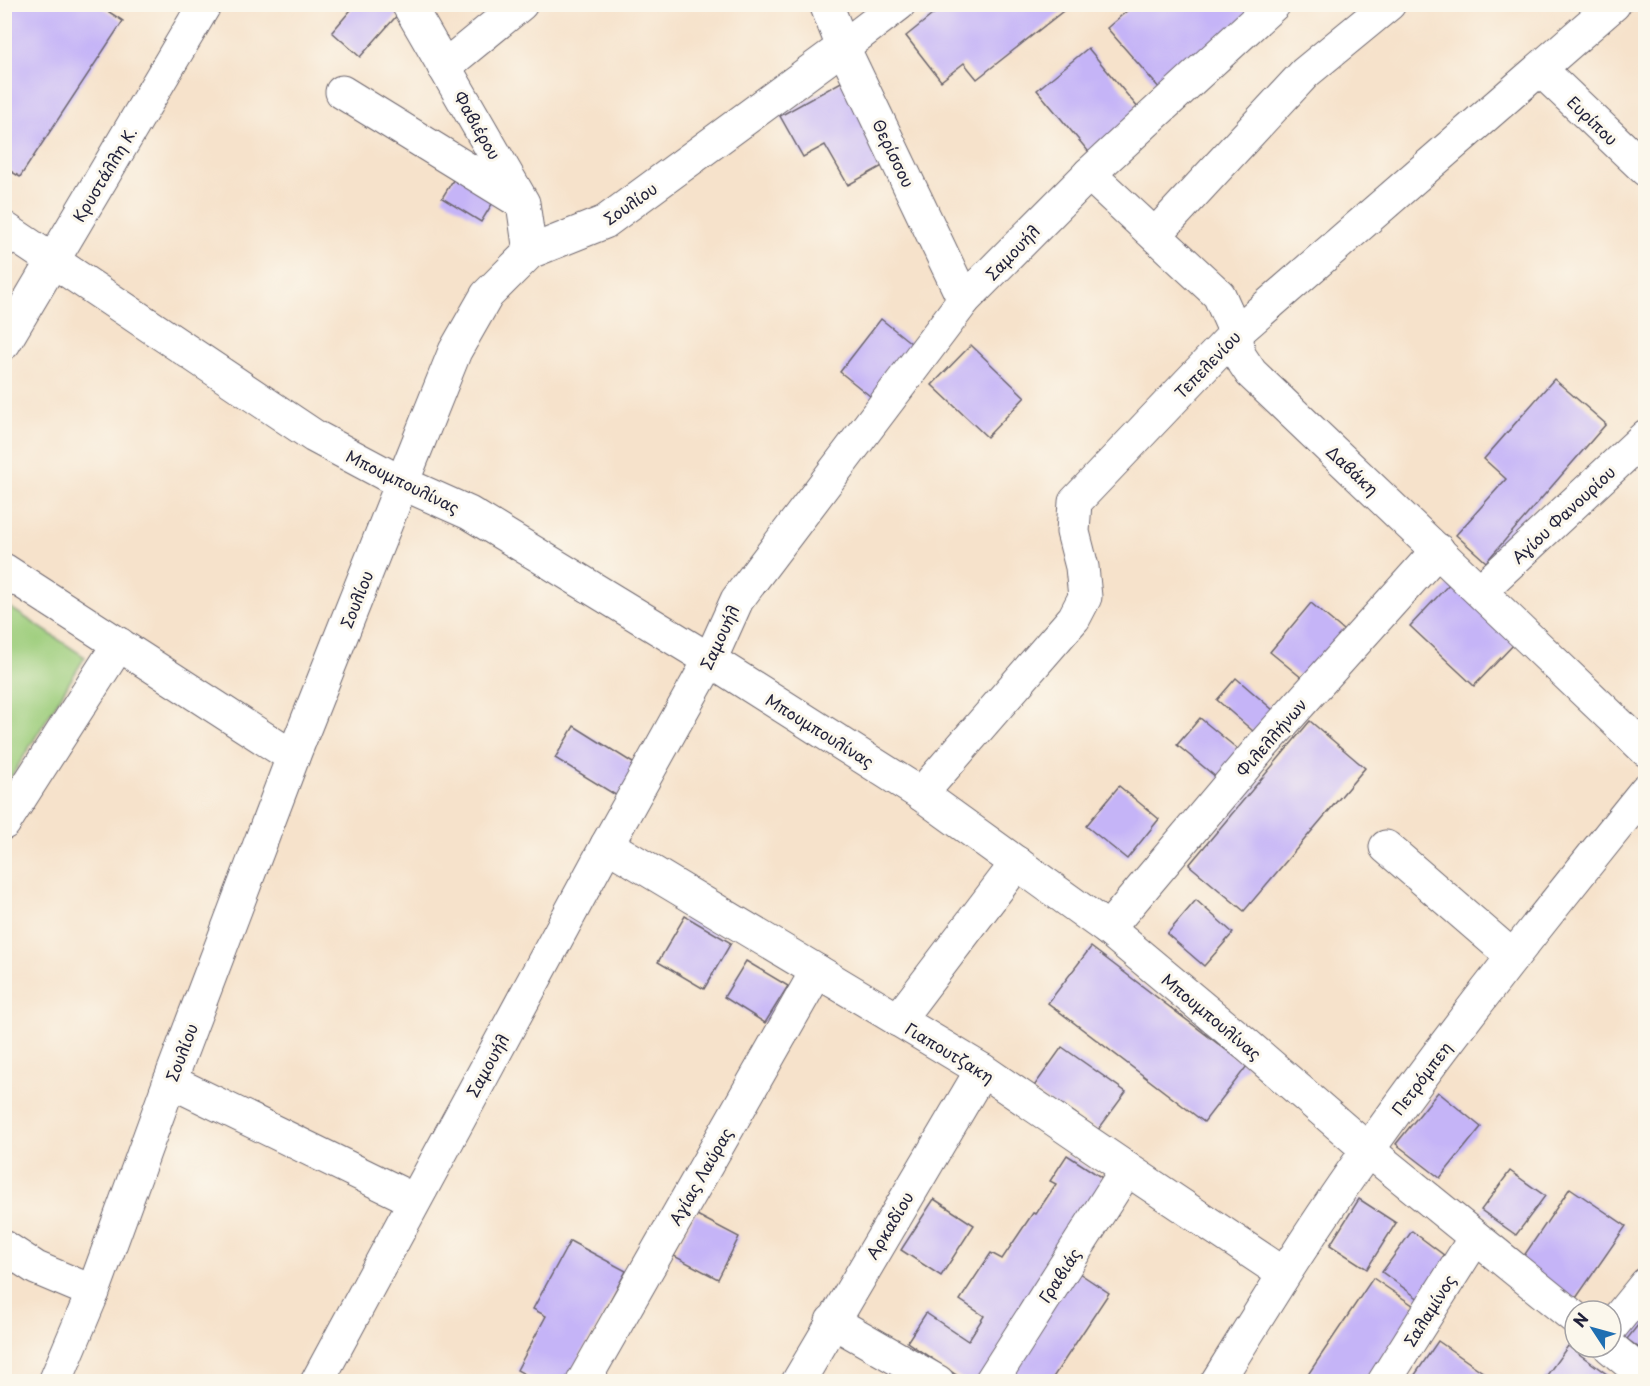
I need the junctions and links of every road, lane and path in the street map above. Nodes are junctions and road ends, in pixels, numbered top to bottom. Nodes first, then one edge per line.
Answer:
1 (205, 4) edge
2 (408, 4) edge
3 (521, 4) edge
4 (826, 4) edge
5 (899, 4) edge
6 (1274, 4) edge
7 (1389, 4) edge
8 (1614, 4) edge
9 (843, 47) junction
10 (444, 67) junction
11 (1540, 69) junction
12 (342, 92) dead end
13 (1646, 170) edge
14 (1089, 174) junction
15 (523, 203) junction
16 (4, 228) edge
17 (1155, 235) junction
18 (530, 252) junction
19 (53, 259) junction
20 (964, 300) junction
21 (1236, 333) junction
22 (4, 343) edge
23 (1646, 436) edge
24 (402, 483) junction
25 (1438, 550) junction
26 (4, 570) edge
27 (1480, 591) junction
28 (119, 644) junction
29 (710, 660) junction
30 (1646, 750) edge
31 (293, 757) junction
32 (1646, 790) edge
33 (921, 794) junction
34 (4, 823) edge
35 (607, 845) junction
36 (1386, 847) dead end
37 (1017, 863) junction
38 (1108, 929) junction
39 (1512, 956) junction
40 (817, 971) junction
41 (898, 1020) junction
42 (982, 1070) junction
43 (170, 1082) junction
44 (1368, 1150) junction
45 (1127, 1169) junction
46 (414, 1200) junction
47 (1475, 1238) junction
48 (4, 1247) edge
49 (1284, 1274) junction
50 (1646, 1284) edge
51 (93, 1292) junction
52 (1563, 1308) edge
53 (1623, 1312) edge
54 (832, 1321) junction
55 (1623, 1358) edge
56 (1646, 1377) edge
57 (55, 1382) edge
58 (317, 1382) edge
59 (583, 1382) edge
60 (798, 1382) edge
61 (938, 1382) edge
62 (991, 1382) edge
63 (1217, 1382) edge
64 (1383, 1382) edge

1 - 19 street, Κρυστάλλη Κ.
2 - 10 street, Φαβιέρου
3 - 10 street
4 - 9 street, Θερίσσου
5 - 9 street, Σουλίου
6 - 14 street, Σαμουήλ
7 - 17 street
8 - 11 street, Τεπελενίου
9 - 18 street, Σουλίου
9 - 20 street, Θερίσσου
10 - 15 street, Φαβιέρου
11 - 13 street, Ευρίπου
11 - 21 street, Τεπελενίου
12 - 15 street
14 - 17 street, Δαβάκη
14 - 20 street, Σαμουήλ
15 - 18 street, Φαβιέρου
16 - 19 street, Μπουμπουλίνας
17 - 21 street, Δαβάκη
18 - 24 street, Σουλίου
19 - 22 street, Κρυστάλλη Κ.
19 - 24 street, Μπουμπουλίνας
20 - 29 street, Σαμουήλ
21 - 25 street, Δαβάκη
21 - 33 street, Τεπελενίου
23 - 27 street, Αγίου Φανουρίου
24 - 29 street, Μπουμπουλίνας
24 - 31 street, Σουλίου
25 - 27 street, Δαβάκη
25 - 38 street, Φιλελλήνων
26 - 28 street
27 - 30 street, Δαβάκη
28 - 31 street
28 - 34 street
29 - 33 street, Μπουμπουλίνας
29 - 35 street, Σαμουήλ
31 - 43 street, Σουλίου
32 - 39 street, Πετρόμπεη
33 - 37 street, Μπουμπουλίνας
35 - 40 street, Γιαπουτζακη
35 - 46 street, Σαμουήλ
36 - 39 street
37 - 38 street, Μπουμπουλίνας
37 - 41 street
38 - 44 street, Μπουμπουλίνας
39 - 44 street, Πετρόμπεη
40 - 41 street, Γιαπουτζακη
40 - 59 street, Αγίας Λαύρας
41 - 42 street, Γιαπουτζακη
42 - 45 street, Γιαπουτζακη
42 - 54 street, Αρκαδίου
43 - 46 street
43 - 51 street, Σουλίου
44 - 47 street, Μπουμπουλίνας
44 - 49 street, Πετρόμπεη
45 - 49 street, Γιαπουτζακη
45 - 62 street, Γραβιάς
46 - 58 street, Σαμουήλ
47 - 52 street, Μπουμπουλίνας
47 - 64 street, Σαλαμίνος
48 - 51 street
49 - 63 street, Πετρόμπεη
50 - 53 street
51 - 57 street, Σουλίου
54 - 60 street, Αρκαδίου
54 - 61 street
55 - 56 street

